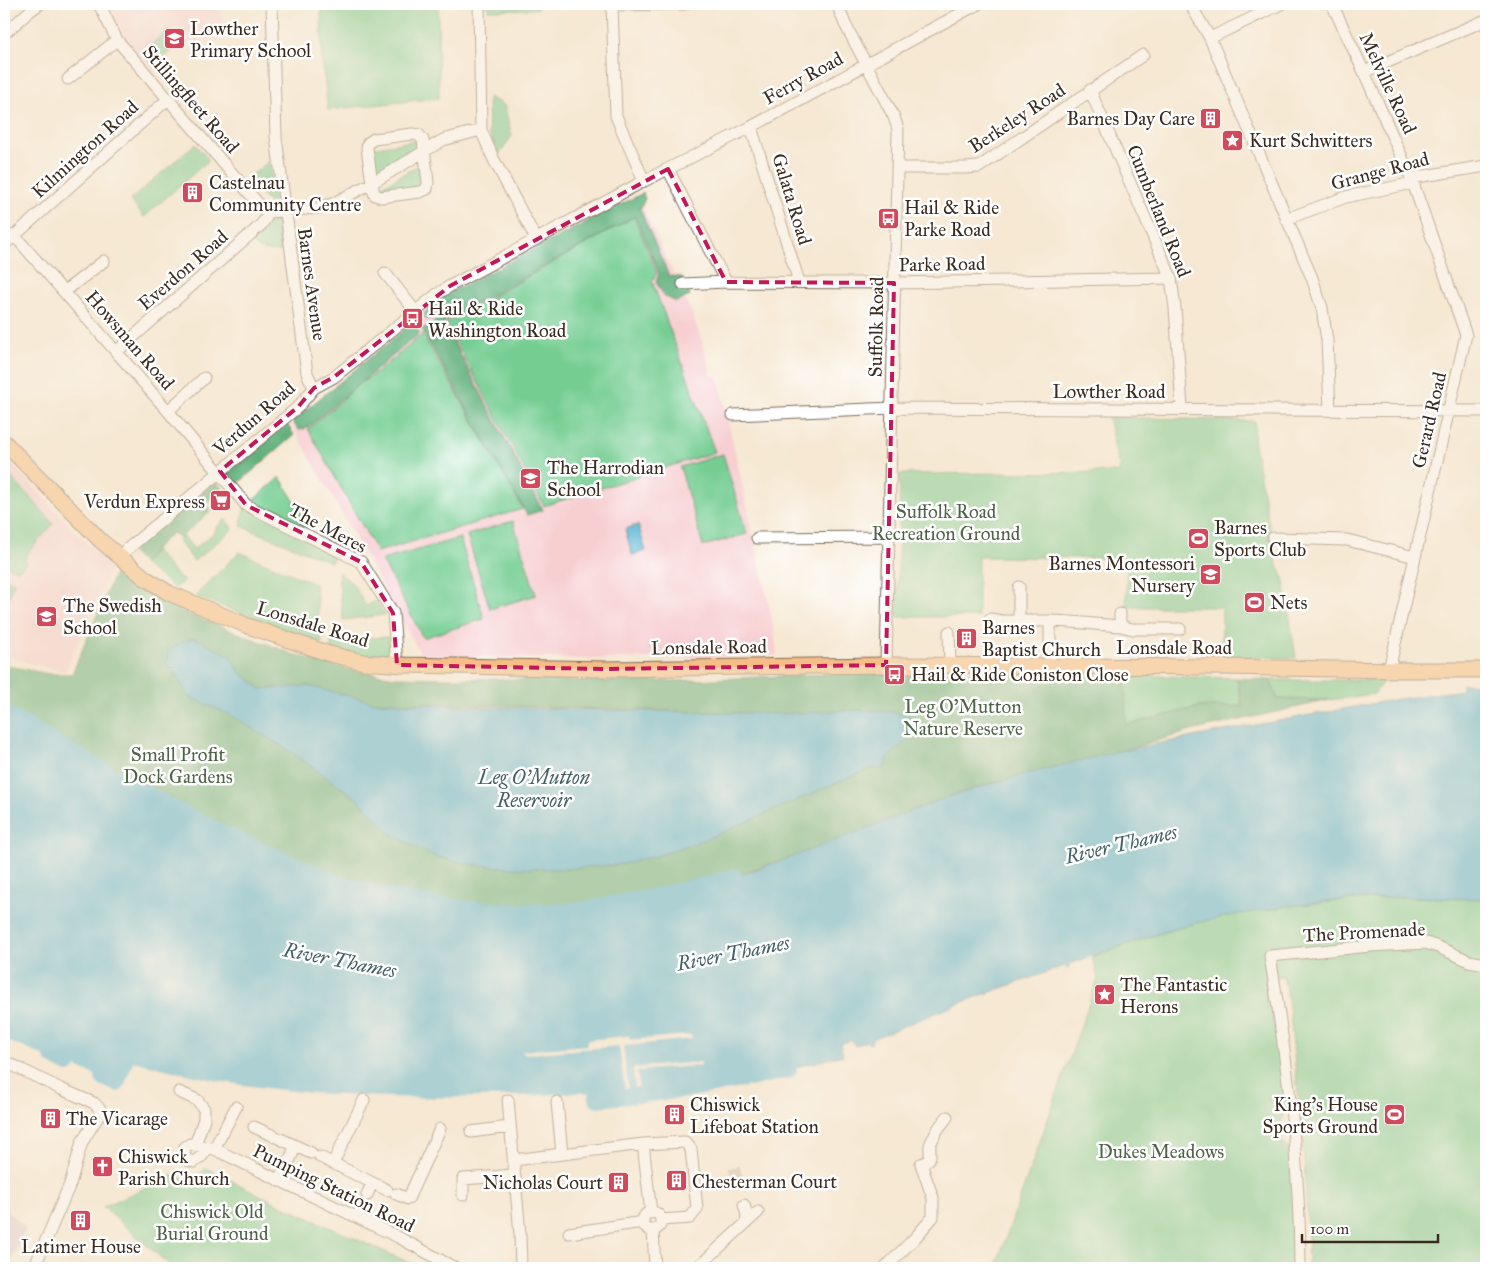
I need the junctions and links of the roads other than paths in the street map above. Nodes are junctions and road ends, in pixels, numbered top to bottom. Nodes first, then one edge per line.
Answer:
1 (40, 4) edge
2 (99, 4) edge
3 (272, 4) edge
4 (479, 4) edge
5 (612, 4) edge
6 (685, 4) edge
7 (837, 4) edge
8 (978, 4) edge
9 (1190, 4) edge
10 (1281, 4) edge
11 (1332, 4) edge
12 (1486, 20) edge
13 (4, 34) edge
14 (1210, 38) junction
15 (117, 40) junction
16 (1143, 55) dead end
17 (866, 64) junction
18 (1364, 72) junction
19 (68, 79) dead end
20 (1090, 90) junction
21 (167, 100) junction
22 (751, 127) junction
23 (481, 130) junction
24 (424, 151) junction
25 (1486, 166) edge
26 (668, 168) junction
27 (897, 168) junction
28 (1412, 180) junction
29 (644, 181) junction
30 (372, 183) junction
31 (285, 211) junction
32 (268, 212) junction
33 (1286, 219) junction
34 (14, 235) junction
35 (536, 240) junction
36 (4, 245) edge
37 (104, 261) dead end
38 (384, 273) dead end
39 (1171, 278) junction
40 (726, 282) junction
41 (799, 282) junction
42 (894, 283) junction
43 (683, 284) dead end
44 (65, 291) junction
45 (416, 312) junction
46 (116, 352) junction
47 (204, 378) dead end
48 (314, 388) junction
49 (892, 408) junction
50 (1182, 408) junction
51 (1330, 410) junction
52 (1449, 410) junction
53 (1486, 410) edge
54 (168, 411) junction
55 (732, 415) dead end
56 (4, 442) edge
57 (220, 471) junction
58 (889, 537) junction
59 (757, 538) dead end
60 (1273, 538) dead end
61 (118, 556) junction
62 (1415, 557) junction
63 (1019, 587) dead end
64 (1120, 614) dead end
65 (990, 619) dead end
66 (1019, 621) junction
67 (1050, 621) junction
68 (1120, 626) junction
69 (1180, 629) dead end
70 (949, 632) dead end
71 (397, 665) junction
72 (886, 666) junction
73 (950, 666) junction
74 (1050, 666) junction
75 (1389, 670) junction
76 (1486, 670) edge
77 (1486, 964) edge
78 (4, 1061) edge
79 (179, 1092) dead end
80 (364, 1100) dead end
81 (508, 1100) dead end
82 (557, 1102) dead end
83 (236, 1107) dead end
84 (947, 1117) dead end
85 (254, 1127) dead end
86 (509, 1127) junction
87 (440, 1129) dead end
88 (471, 1132) dead end
89 (644, 1144) junction
90 (195, 1145) junction
91 (296, 1146) junction
92 (211, 1149) junction
93 (562, 1154) junction
94 (514, 1160) junction
95 (333, 1163) junction
96 (514, 1175) junction
97 (278, 1181) junction
98 (372, 1183) junction
99 (464, 1195) dead end
100 (744, 1206) dead end
101 (758, 1212) dead end
102 (647, 1217) junction
103 (356, 1218) junction
104 (661, 1220) junction
105 (746, 1222) junction
106 (653, 1230) junction
107 (570, 1232) dead end
108 (34, 1268) edge
109 (455, 1268) edge
110 (521, 1268) edge
111 (656, 1268) edge
112 (697, 1268) edge
113 (885, 1268) edge
114 (1300, 1268) edge

1 - 13 street
2 - 15 street, Stillingfleet Road
3 - 31 street, Barnes Avenue
4 - 23 street
5 - 6 street
5 - 29 street
7 - 17 street, Suffolk Road
8 - 17 street, Ferry Road
9 - 14 street
10 - 14 street
11 - 18 street, Melville Road
12 - 18 street
14 - 33 street
15 - 19 street, Stillingfleet Road
15 - 21 street, Stillingfleet Road
16 - 20 street, Berkeley Road
17 - 22 street, Ferry Road
17 - 27 street, Suffolk Road
18 - 28 street, Melville Road
20 - 27 street, Berkeley Road
20 - 39 street, Cumberland Road
21 - 32 street, Stillingfleet Road
21 - 34 street, Kilmington Road
22 - 26 street, Ferry Road
22 - 41 street, Galata Road
23 - 24 street
23 - 35 street
24 - 30 street
24 - 30 street
24 - 30 street
25 - 28 street, Grange Road
26 - 29 street, Ferry Road
26 - 40 street
27 - 42 street, Suffolk Road
28 - 33 street, Grange Road
28 - 52 street, Gerard Road
29 - 35 street, Verdun Road
30 - 31 street
31 - 32 street
31 - 48 street, Barnes Avenue
32 - 46 street, Everdon Road
33 - 51 street
34 - 36 street, Kilmington Road
34 - 44 street, Howsman Road
35 - 45 street, Verdun Road
37 - 44 street, Howsman Road
38 - 45 street
39 - 42 street, Parke Road
39 - 50 street, Cumberland Road
40 - 41 street, Parke Road
40 - 43 street, Parke Road
41 - 42 street, Parke Road
42 - 49 street, Suffolk Road
44 - 46 street, Howsman Road
45 - 48 street, Verdun Road
46 - 54 street, Howsman Road
47 - 54 street, Howsman Road
48 - 57 street, Verdun Road
49 - 50 street, Lowther Road
49 - 55 street, Lowther Road
49 - 58 street, Suffolk Road
50 - 51 street, Lowther Road
51 - 52 street, Lowther Road
52 - 53 street, Lowther Road
52 - 62 street, Gerard Road
54 - 57 street, Howsman Road
56 - 61 main road, Lonsdale Road
57 - 61 street, Verdun Road
57 - 71 street, The Meres
58 - 59 street
58 - 72 street, Suffolk Road
60 - 62 street
61 - 71 main road, Lonsdale Road
62 - 75 street, Gerard Road
63 - 66 street
64 - 68 street
65 - 66 street
66 - 67 street
67 - 68 street
67 - 74 street
68 - 69 street
70 - 73 street
71 - 72 main road, Lonsdale Road
72 - 73 main road, Lonsdale Road
73 - 74 main road, Lonsdale Road
74 - 75 main road, Lonsdale Road
75 - 76 main road, Lonsdale Road
77 - 114 street, The Promenade
78 - 108 street
79 - 90 street
80 - 95 street
81 - 86 street
82 - 93 street
83 - 92 street
84 - 113 street
85 - 91 street
86 - 88 street
86 - 94 street
87 - 98 street
89 - 93 street
89 - 102 street
89 - 104 street
90 - 92 street, Pumping Station Road
90 - 92 street
91 - 95 street
91 - 97 street
92 - 97 street, Pumping Station Road
93 - 94 street
94 - 96 street
95 - 98 street
96 - 99 street
96 - 110 street
97 - 103 street, Pumping Station Road
98 - 103 street
100 - 105 street
101 - 105 street
102 - 104 street
102 - 106 street
102 - 107 street
103 - 109 street, Pumping Station Road
104 - 106 street
105 - 112 street
106 - 111 street

